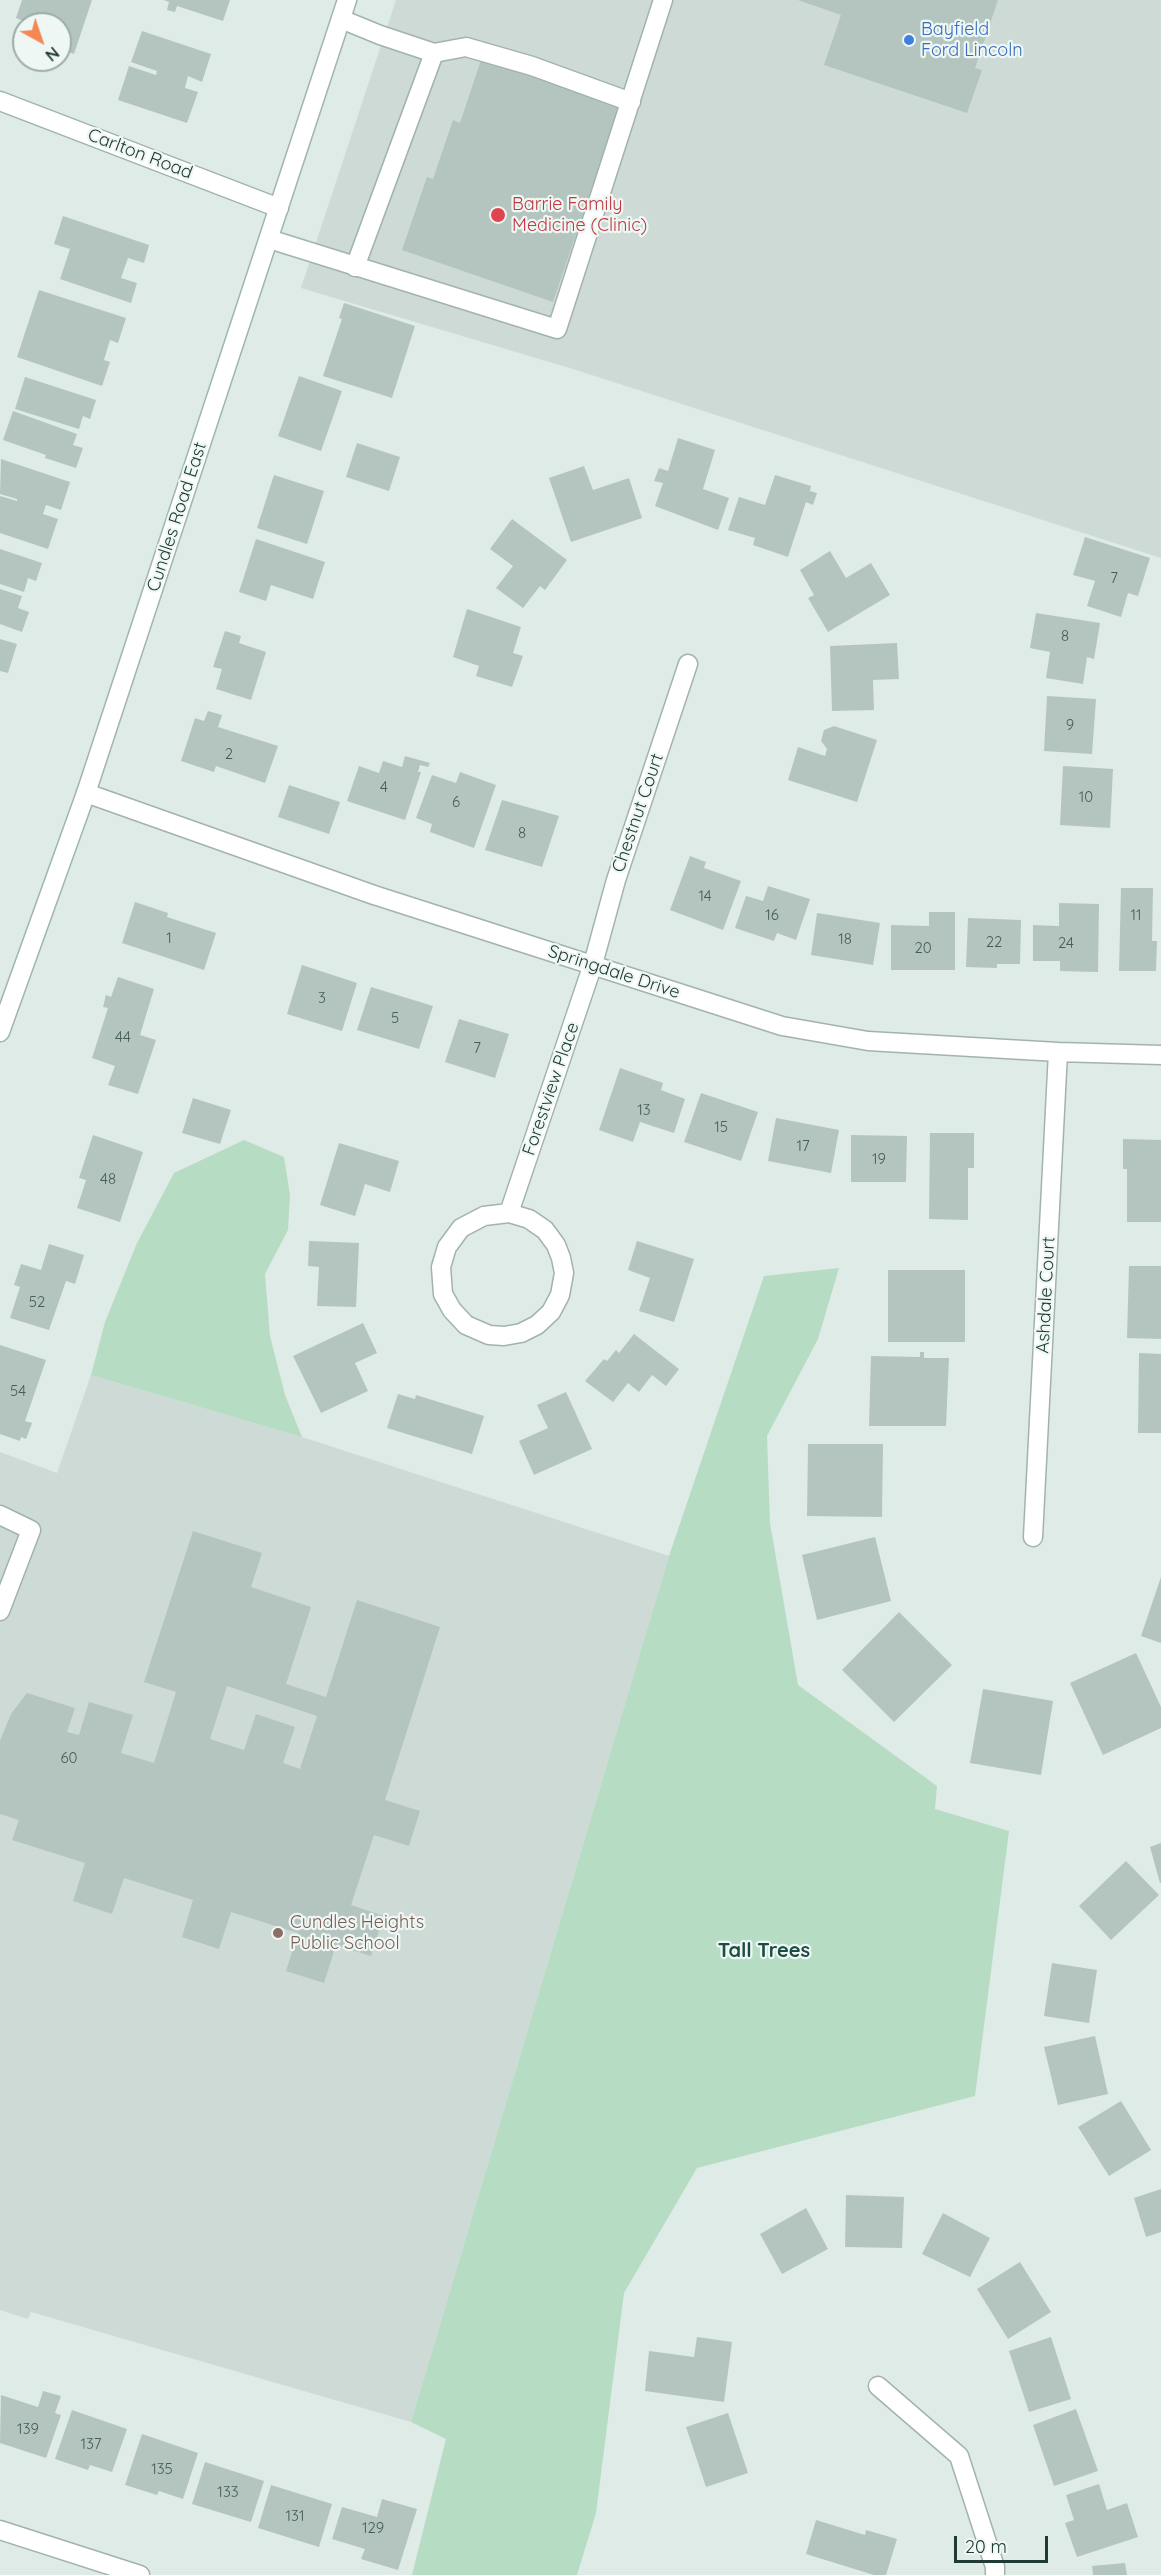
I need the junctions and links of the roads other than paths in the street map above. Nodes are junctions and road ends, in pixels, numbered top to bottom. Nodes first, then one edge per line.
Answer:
1 (348, 0) edge
2 (663, 0) edge
3 (341, 19) junction
4 (434, 53) junction
5 (0, 100) edge
6 (631, 102) junction
7 (279, 208) junction
8 (269, 238) junction
9 (355, 267) junction
10 (688, 663) dead end
11 (86, 793) junction
12 (593, 964) junction
13 (0, 1032) edge
14 (1058, 1052) junction
15 (1161, 1055) edge
16 (509, 1213) junction
17 (0, 1515) edge
18 (1033, 1538) dead end
19 (0, 1611) edge
20 (878, 2386) dead end
21 (0, 2530) edge
22 (140, 2575) edge
23 (995, 2575) edge

1 - 3 street, Cundles Road East
2 - 6 street
3 - 4 street
3 - 7 street, Cundles Road East
4 - 6 street
4 - 9 street
5 - 7 street, Carlton Road
6 - 9 street
7 - 8 street, Cundles Road East
8 - 9 street
8 - 11 street, Cundles Road East
10 - 12 street, Chestnut Court
11 - 12 street, Springdale Drive
11 - 13 street, Cundles Road East
12 - 14 street, Springdale Drive
12 - 16 street, Forestview Place
14 - 15 street, Springdale Drive
14 - 18 street, Ashdale Court
16 - 16 street
17 - 19 street
20 - 23 street
21 - 22 street

